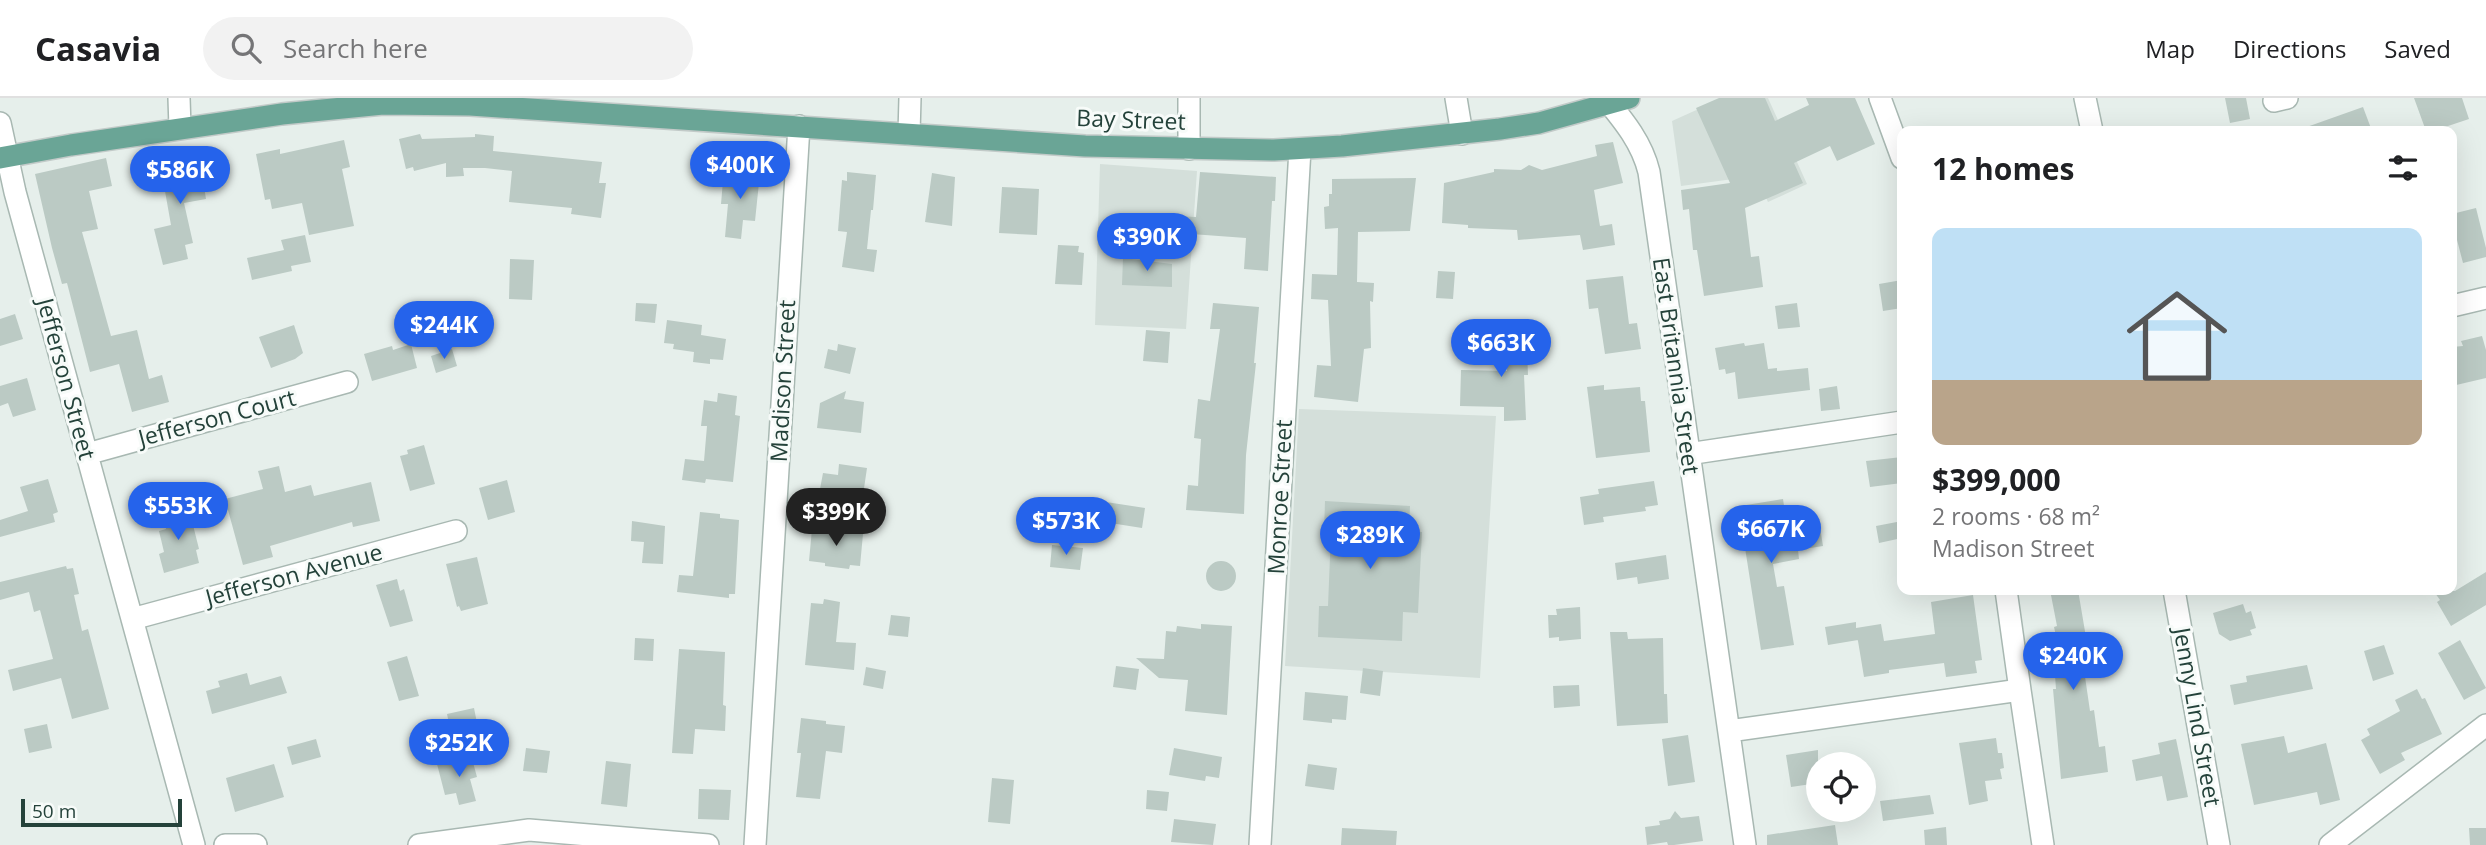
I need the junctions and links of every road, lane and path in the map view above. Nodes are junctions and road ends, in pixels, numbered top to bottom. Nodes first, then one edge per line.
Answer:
1 (179, 98) edge
2 (910, 98) edge
3 (1189, 98) edge
4 (1456, 98) edge
5 (1880, 98) edge
6 (2085, 98) edge
7 (1615, 100) edge
8 (383, 101) edge
9 (0, 123) edge
10 (799, 126) junction
11 (2091, 126) edge
12 (180, 128) junction
13 (909, 134) junction
14 (1462, 134) junction
15 (1897, 144) edge
16 (1189, 149) junction
17 (1300, 149) junction
18 (3, 157) edge
19 (2486, 298) edge
20 (2457, 305) edge
21 (347, 382) dead end
22 (1897, 423) edge
23 (87, 454) junction
24 (1688, 454) junction
25 (456, 531) dead end
26 (2007, 595) edge
27 (2175, 595) edge
28 (132, 620) junction
29 (2020, 690) junction
30 (2486, 725) edge
31 (1729, 731) junction
32 (194, 845) edge
33 (225, 845) edge
34 (257, 845) edge
35 (419, 845) edge
36 (708, 845) edge
37 (755, 845) edge
38 (1260, 845) edge
39 (1745, 845) edge
40 (2043, 845) edge
41 (2219, 845) edge
42 (2330, 845) edge

1 - 12 street
2 - 13 street
3 - 16 street
4 - 14 street
5 - 15 street
6 - 11 street
7 - 14 main road, Bay Street
7 - 24 street, East Britannia Street
8 - 10 main road, Bay Street
8 - 12 main road, Bay Street
9 - 18 street, Jefferson Street
10 - 13 main road, Bay Street
10 - 37 street, Madison Street
12 - 18 main road, Bay Street
13 - 16 main road, Bay Street
14 - 17 main road, Bay Street
16 - 17 main road, Bay Street
17 - 38 street, Monroe Street
18 - 23 street, Jefferson Street
19 - 20 street
21 - 23 street, Jefferson Court
22 - 24 street
23 - 28 street, Jefferson Street
24 - 31 street, East Britannia Street
25 - 28 street, Jefferson Avenue
26 - 29 street
27 - 41 street, Jenny Lind Street
28 - 32 street, Jefferson Street
29 - 31 street
29 - 40 street
30 - 42 street
31 - 39 street, East Britannia Street
33 - 34 street
35 - 36 street

